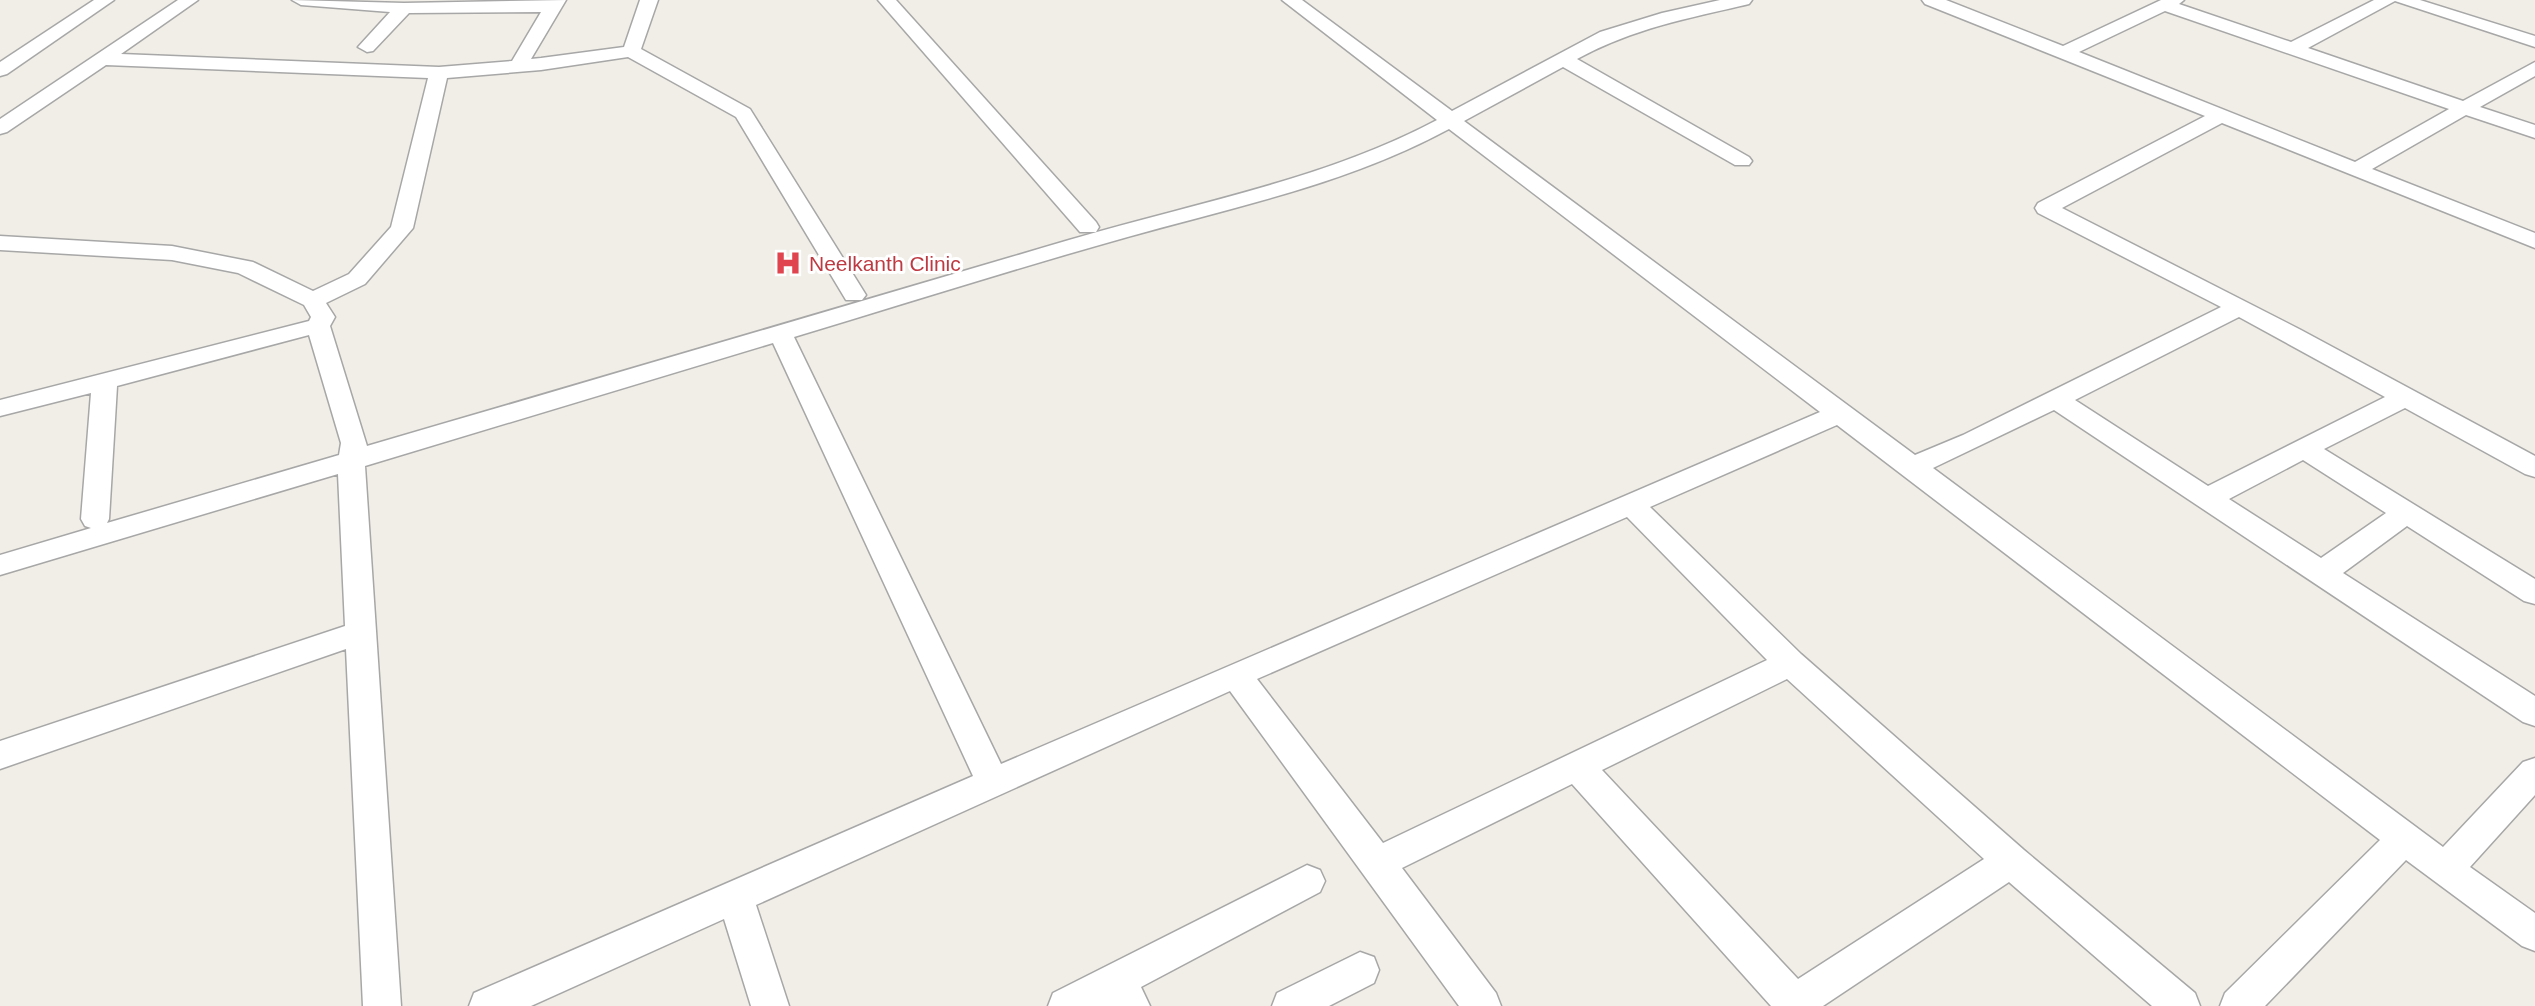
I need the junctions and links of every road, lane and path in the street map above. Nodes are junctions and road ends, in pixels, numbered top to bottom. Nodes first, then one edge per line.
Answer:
1 (105, 0) edge
2 (189, 0) edge
3 (301, 0) edge
4 (649, 0) edge
5 (887, 0) edge
6 (1291, 0) edge
7 (1743, 0) edge
8 (1931, 0) edge
9 (2386, 0) edge
10 (2402, 0) edge
11 (337, 1) edge
12 (1709, 3) edge
13 (2170, 3) edge
14 (555, 4) edge
15 (404, 8) junction
16 (2535, 42) edge
17 (368, 47) dead end
18 (2292, 49) junction
19 (631, 51) junction
20 (2063, 53) junction
21 (103, 59) junction
22 (1565, 60) junction
23 (517, 66) junction
24 (2535, 68) edge
25 (0, 70) edge
26 (439, 73) junction
27 (2464, 108) junction
28 (2221, 116) junction
29 (1449, 121) junction
30 (0, 128) edge
31 (2535, 132) edge
32 (1742, 161) dead end
33 (2355, 170) junction
34 (1088, 227) junction
35 (2535, 241) edge
36 (0, 243) edge
37 (854, 295) junction
38 (313, 300) junction
39 (2238, 308) junction
40 (318, 326) junction
41 (780, 332) junction
42 (104, 383) junction
43 (2405, 397) junction
44 (2056, 399) junction
45 (0, 408) edge
46 (1839, 414) junction
47 (2304, 449) junction
48 (353, 452) junction
49 (1910, 468) junction
50 (2535, 468) edge
51 (2208, 498) junction
52 (1631, 504) junction
53 (2406, 513) junction
54 (95, 519) junction
55 (0, 547) edge
56 (0, 565) edge
57 (2321, 573) junction
58 (2535, 593) edge
59 (359, 633) junction
60 (1790, 663) junction
61 (1236, 675) junction
62 (2535, 713) edge
63 (0, 755) edge
64 (1577, 766) junction
65 (2535, 772) edge
66 (993, 782) junction
67 (2404, 838) junction
68 (2011, 862) junction
69 (1377, 863) junction
70 (2445, 869) junction
71 (1307, 881) dead end
72 (735, 897) junction
73 (2535, 934) edge
74 (1360, 970) dead end
75 (1124, 993) edge
76 (1792, 1005) edge
77 (382, 1006) edge
78 (488, 1006) edge
79 (770, 1006) edge
80 (1067, 1006) edge
81 (1292, 1006) edge
82 (1482, 1006) edge
83 (2181, 1006) edge
84 (2239, 1006) edge

1 - 25 street
2 - 21 street
3 - 11 street
4 - 19 street
5 - 34 street
6 - 29 street
7 - 12 street
8 - 20 street
9 - 18 street
10 - 16 street
11 - 15 street
12 - 22 street
13 - 18 street
13 - 20 street
14 - 15 street
14 - 23 street
15 - 17 street
18 - 27 street
19 - 23 street
19 - 37 street
20 - 28 street
21 - 26 street
21 - 30 street
22 - 29 street
22 - 32 street
23 - 26 street
24 - 27 street
26 - 38 street
27 - 31 street
27 - 33 street
28 - 33 street
28 - 39 street
29 - 34 street
29 - 41 street
29 - 46 street
33 - 35 street
34 - 37 street
36 - 38 street
37 - 48 street
38 - 40 street
39 - 43 street
39 - 44 street
40 - 42 street
40 - 48 street
41 - 48 street
41 - 66 street
42 - 45 street
42 - 54 street
43 - 47 street
43 - 50 street
44 - 49 street
44 - 51 street
46 - 49 street
46 - 52 street
47 - 51 street
47 - 53 street
48 - 54 street
48 - 56 street
48 - 59 street
49 - 67 street
51 - 57 street
52 - 60 street
52 - 61 street
53 - 57 street
53 - 58 street
54 - 55 street
57 - 62 street
59 - 63 street
59 - 77 street
60 - 64 street
60 - 68 street
61 - 66 street
61 - 69 street
64 - 69 street
64 - 76 street
65 - 70 street
66 - 72 street
67 - 70 street
67 - 84 street
68 - 76 street
68 - 83 street
69 - 82 street
70 - 73 street
71 - 75 street
72 - 78 street
72 - 79 street
74 - 81 street
75 - 80 street

